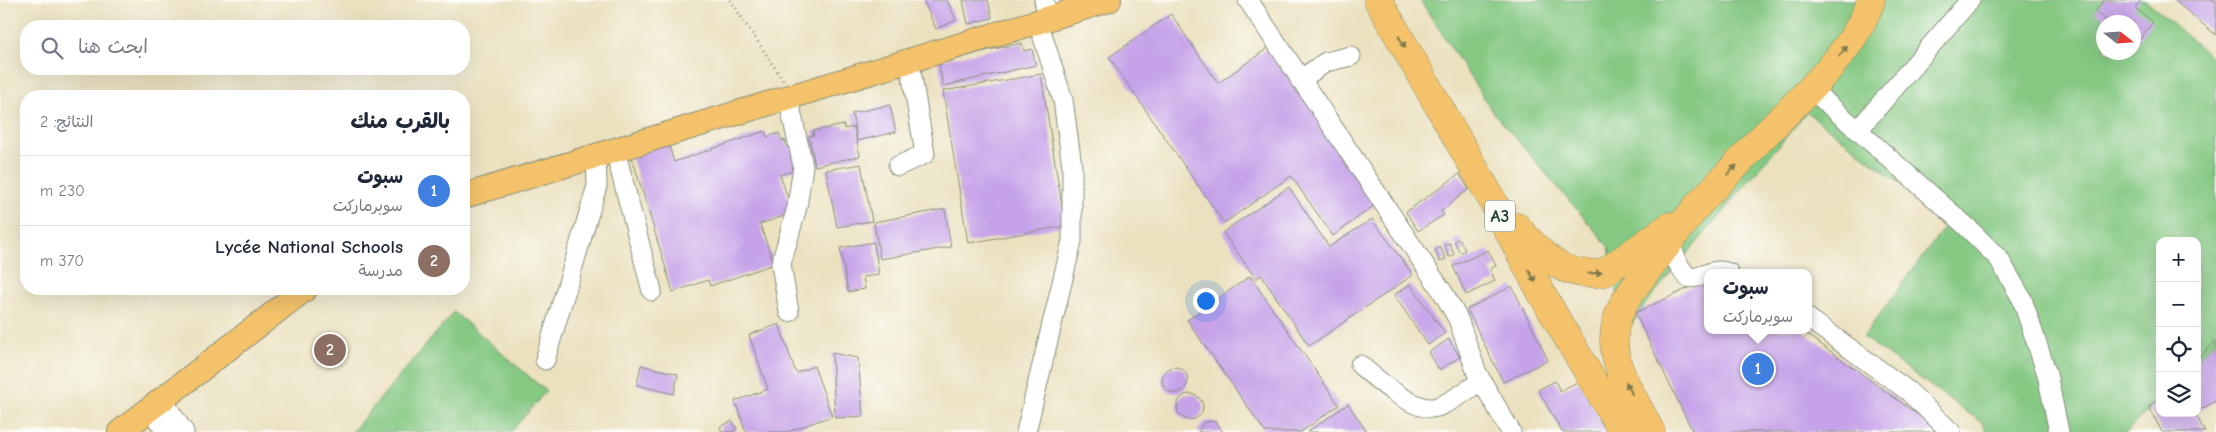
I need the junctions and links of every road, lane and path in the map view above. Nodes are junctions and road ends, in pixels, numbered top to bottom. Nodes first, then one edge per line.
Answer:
1 (730, 0) edge
2 (1109, 0) edge
3 (1248, 0) edge
4 (1378, 0) edge
5 (1871, 0) edge
6 (1970, 0) edge
7 (1043, 14) edge
8 (1350, 56) dead end
9 (909, 60) junction
10 (1300, 80) junction
11 (1810, 88) junction
12 (790, 96) junction
13 (1858, 130) junction
14 (605, 153) junction
15 (898, 166) dead end
16 (470, 194) edge
17 (1490, 196) junction
18 (1698, 205) junction
19 (1670, 241) junction
20 (1704, 274) edge
21 (652, 291) dead end
22 (297, 295) edge
23 (789, 312) dead end
24 (1812, 321) edge
25 (545, 360) dead end
26 (1360, 365) dead end
27 (1481, 380) junction
28 (156, 404) junction
29 (120, 432) edge
30 (166, 432) edge
31 (184, 432) edge
32 (1026, 432) edge
33 (1511, 432) edge
34 (1623, 432) edge
35 (1650, 432) edge
36 (1951, 432) edge
37 (2059, 432) edge

1 - 12 path
2 - 7 main road
3 - 10 street
4 -> 17 highway, A3
11 -> 5 highway
6 - 13 street
7 - 9 main road
7 - 32 street
8 - 10 street
9 - 12 main road
9 - 15 street
10 - 27 street
11 - 13 street
18 -> 11 highway
12 - 14 main road
12 - 23 street
13 - 37 street
14 - 16 main road
14 - 21 street
14 - 25 street
17 -> 18 highway
17 -> 34 highway, A3
18 - 19 highway
19 - 20 street
35 -> 19 highway
22 - 28 main road
24 - 36 street
26 - 27 street
27 - 33 street
28 - 29 main road
28 - 30 street
28 - 31 street

